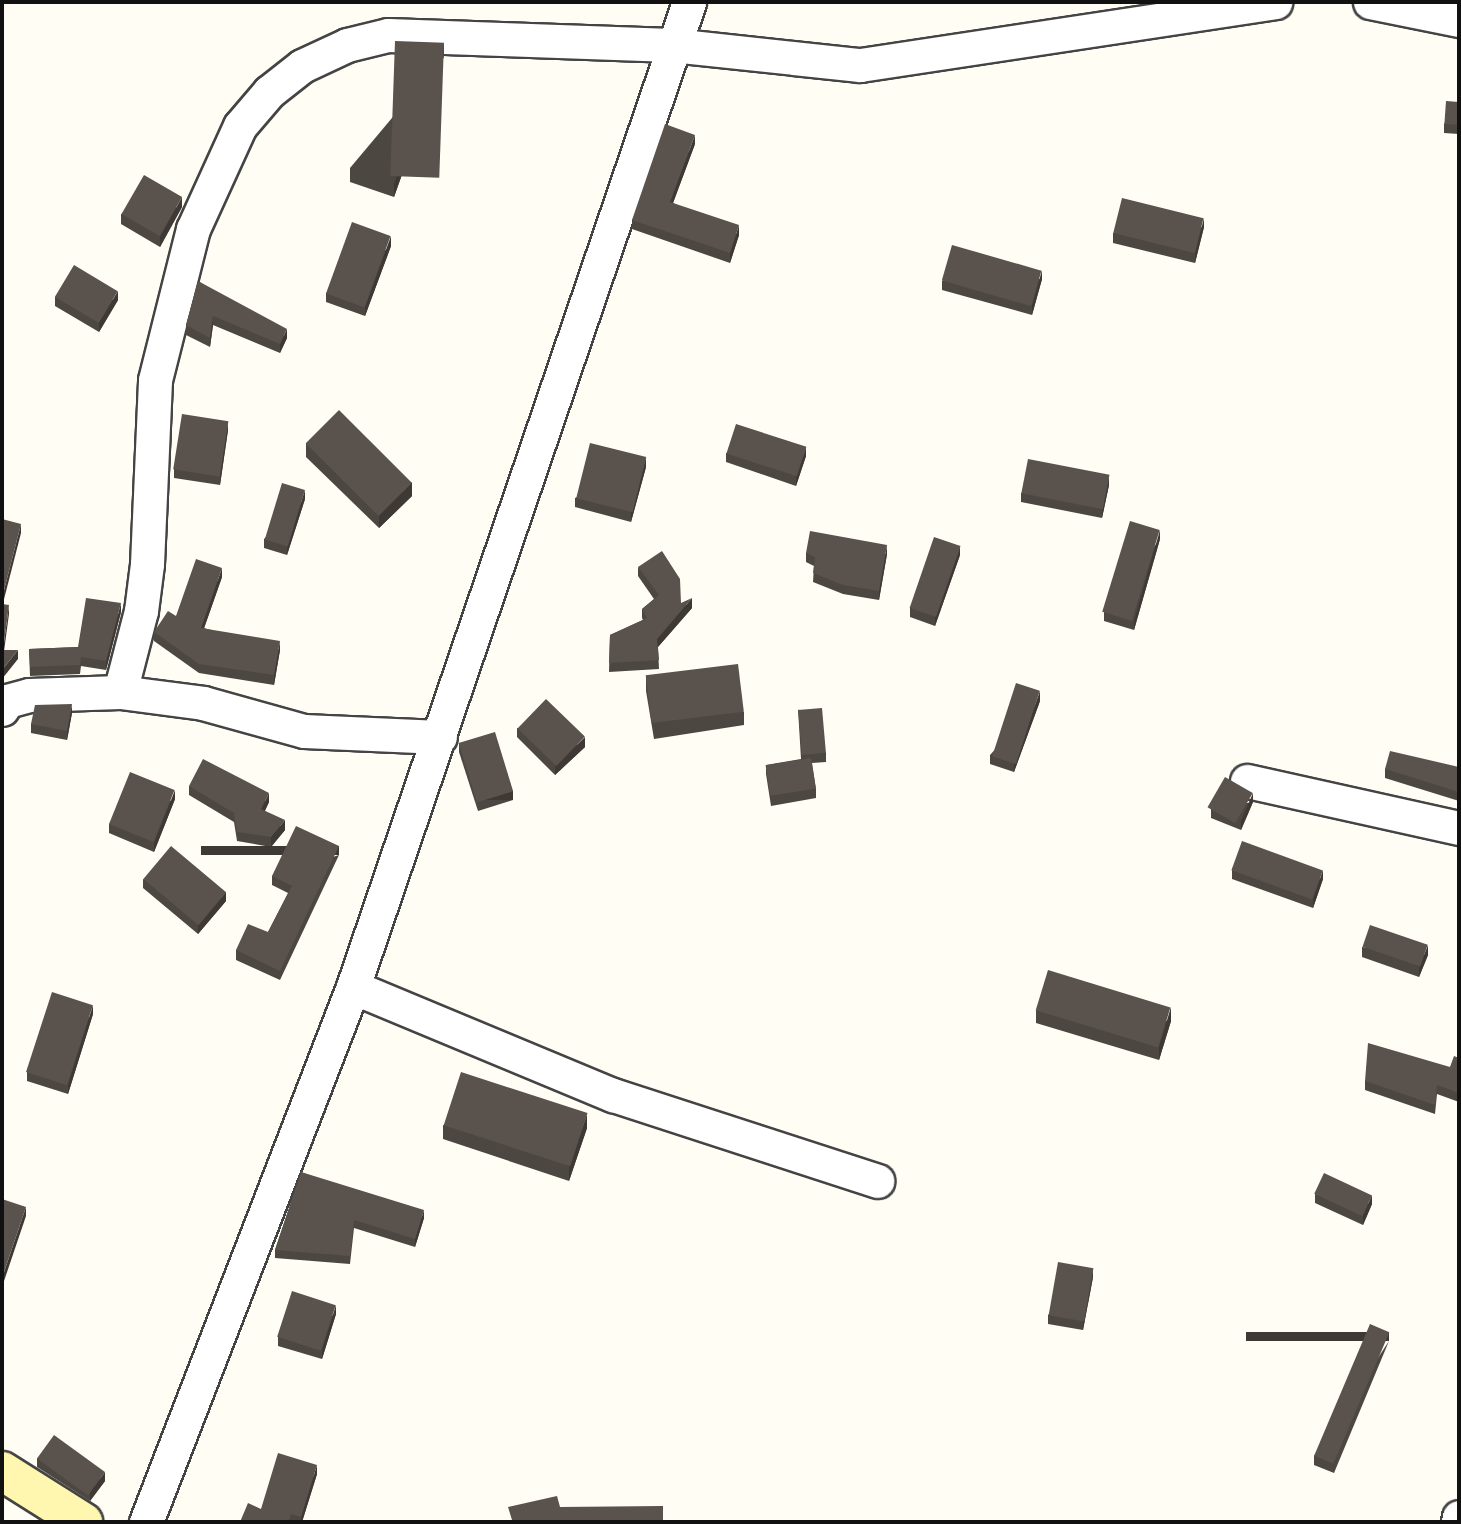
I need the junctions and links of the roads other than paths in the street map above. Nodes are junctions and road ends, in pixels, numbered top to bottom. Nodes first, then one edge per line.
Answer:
1 (689, 2) edge
2 (1275, 2) edge
3 (1370, 2) edge
4 (1459, 20) edge
5 (672, 45) junction
6 (120, 692) junction
7 (2, 709) edge
8 (440, 737) junction
9 (1247, 781) dead end
10 (1459, 828) edge
11 (353, 988) junction
12 (877, 1181) dead end
13 (2, 1471) edge
14 (1459, 1517) edge
15 (83, 1522) edge
16 (146, 1522) edge
17 (1458, 1522) edge

1 - 5 street
2 - 5 street
3 - 4 street
5 - 6 street
5 - 8 street
6 - 7 street
6 - 8 street
8 - 11 street
9 - 10 street
11 - 12 street
11 - 16 street
13 - 15 main road
14 - 17 street

